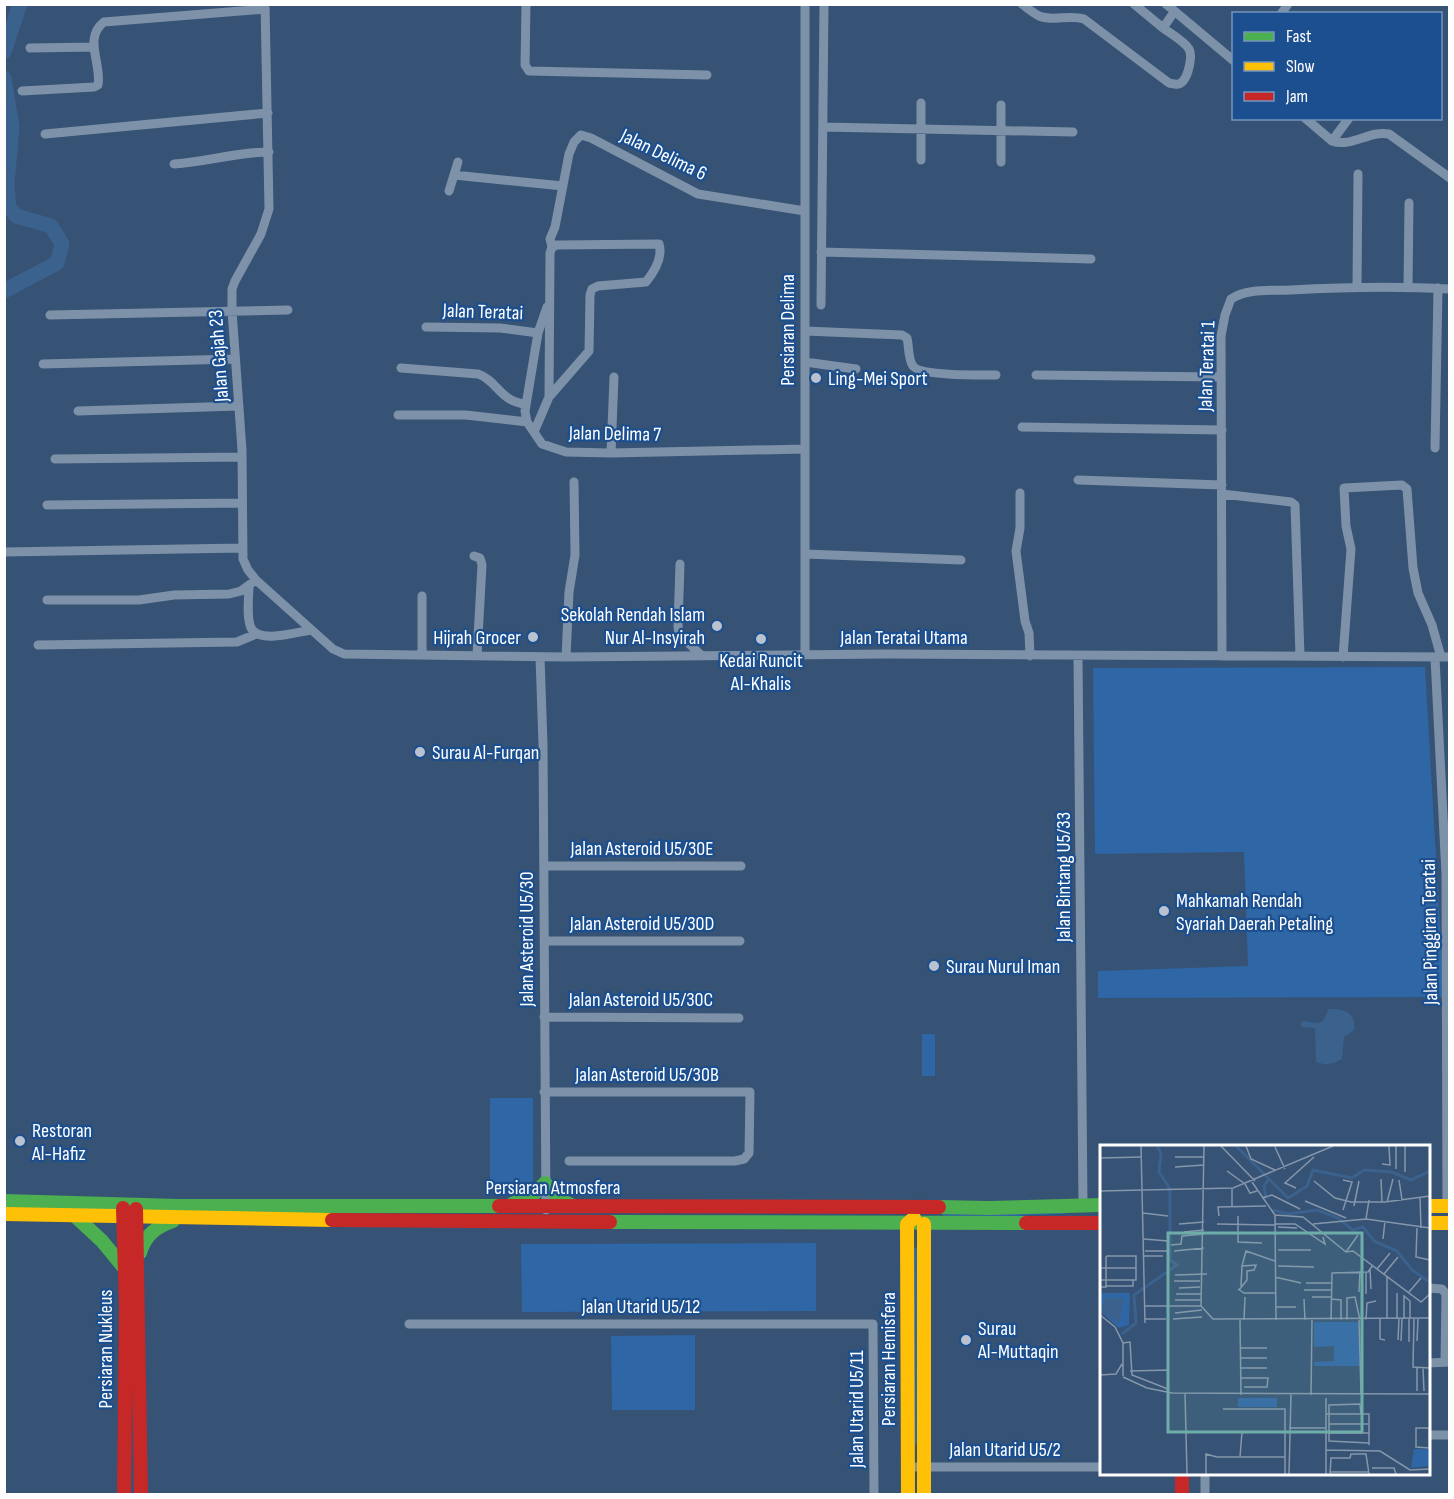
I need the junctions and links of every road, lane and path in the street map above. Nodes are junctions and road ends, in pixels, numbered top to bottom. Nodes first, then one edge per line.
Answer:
1 (526, 4) edge
2 (805, 4) edge
3 (824, 4) edge
4 (1022, 4) edge
5 (1134, 4) edge
6 (1166, 4) edge
7 (265, 7) edge
8 (1174, 12) junction
9 (1163, 28) junction
10 (94, 47) junction
11 (30, 48) dead end
12 (1232, 60) edge
13 (707, 75) dead end
14 (22, 91) dead end
15 (921, 103) dead end
16 (1001, 105) dead end
17 (268, 113) junction
18 (1307, 120) edge
19 (1348, 120) edge
20 (823, 127) junction
21 (921, 130) junction
22 (1001, 132) junction
23 (1073, 132) dead end
24 (45, 134) dead end
25 (1332, 141) junction
26 (269, 152) junction
27 (921, 160) dead end
28 (458, 162) dead end
29 (1001, 162) dead end
30 (174, 164) dead end
31 (1358, 174) dead end
32 (454, 175) junction
33 (1449, 178) edge
34 (563, 186) junction
35 (449, 191) dead end
36 (1409, 203) dead end
37 (805, 211) junction
38 (552, 247) junction
39 (821, 252) junction
40 (1091, 259) dead end
41 (1358, 287) junction
42 (1408, 288) junction
43 (1438, 288) junction
44 (1449, 289) edge
45 (549, 299) junction
46 (821, 306) dead end
47 (232, 310) junction
48 (288, 310) dead end
49 (50, 315) dead end
50 (426, 327) dead end
51 (805, 331) junction
52 (538, 333) junction
53 (236, 359) junction
54 (805, 362) junction
55 (44, 364) dead end
56 (401, 368) dead end
57 (856, 369) dead end
58 (996, 375) dead end
59 (1036, 375) dead end
60 (614, 377) dead end
61 (1221, 377) junction
62 (549, 397) junction
63 (526, 404) junction
64 (239, 406) junction
65 (78, 411) dead end
66 (398, 415) dead end
67 (527, 422) junction
68 (1022, 427) dead end
69 (1222, 430) junction
70 (534, 432) junction
71 (1435, 448) dead end
72 (805, 449) junction
73 (611, 453) junction
74 (242, 457) junction
75 (55, 459) dead end
76 (1078, 480) dead end
77 (574, 482) dead end
78 (1222, 490) junction
79 (1020, 494) dead end
80 (242, 503) junction
81 (47, 505) dead end
82 (242, 548) junction
83 (4, 552) edge
84 (805, 554) junction
85 (474, 556) dead end
86 (961, 560) dead end
87 (680, 564) dead end
88 (253, 582) junction
89 (423, 596) dead end
90 (48, 600) dead end
91 (311, 630) junction
92 (256, 634) junction
93 (38, 645) dead end
94 (358, 654) joint
95 (422, 654) junction
96 (477, 655) junction
97 (805, 655) junction
98 (702, 656) junction
99 (1030, 656) junction
100 (1078, 656) junction
101 (1222, 656) junction
102 (540, 657) junction
103 (566, 657) junction
104 (1300, 657) junction
105 (1343, 657) junction
106 (1442, 658) edge
107 (544, 866) junction
108 (741, 866) dead end
109 (544, 941) junction
110 (740, 941) dead end
111 (544, 1017) junction
112 (739, 1018) dead end
113 (544, 1092) junction
114 (569, 1161) dead end
115 (545, 1183) junction
116 (4, 1201) edge
117 (1083, 1205) junction
118 (1100, 1205) edge
119 (504, 1206) junction
120 (830, 1206) junction
121 (1430, 1206) edge
122 (1448, 1206) edge
123 (545, 1207) junction
124 (575, 1207) junction
125 (989, 1208) junction
126 (130, 1210) junction
127 (4, 1214) edge
128 (75, 1216) junction
129 (180, 1218) junction
130 (546, 1221) junction
131 (916, 1221) junction
132 (1100, 1223) edge
133 (1430, 1223) edge
134 (1449, 1223) edge
135 (1009, 1224) junction
136 (130, 1269) junction
137 (1430, 1288) edge
138 (409, 1324) dead end
139 (873, 1324) joint
140 (1430, 1362) edge
141 (1447, 1362) edge
142 (1430, 1435) edge
143 (1449, 1435) edge
144 (908, 1467) junction
145 (924, 1467) junction
146 (1100, 1467) edge
147 (1182, 1475) edge
148 (1205, 1475) edge
149 (124, 1494) edge
150 (141, 1494) edge
151 (874, 1494) edge
152 (908, 1494) edge
153 (924, 1494) edge
154 (1182, 1494) edge
155 (1205, 1494) edge

1 - 13 street
2 - 37 street, Persiaran Delima
3 - 20 street
4 - 9 street
5 - 9 street
6 - 8 street
7 - 10 street
7 - 17 street, Jalan Gajah 23
8 - 9 street
8 - 12 street
10 - 11 street
10 - 14 street
15 - 21 street
16 - 22 street
17 - 24 street
17 - 26 street, Jalan Gajah 23
18 - 25 street
19 - 25 street
20 - 21 street
20 - 39 street
21 - 22 street
21 - 27 street
22 - 23 street
22 - 29 street
25 - 33 street
26 - 30 street
26 - 47 street, Jalan Gajah 23
28 - 32 street
31 - 41 street
32 - 34 street
32 - 35 street
34 - 37 street, Jalan Delima 6
34 - 38 street
36 - 42 street
37 - 51 street, Persiaran Delima
38 - 45 street
38 - 62 street
39 - 40 street
39 - 46 street
41 - 42 street, Jalan Teratai 1
41 - 61 street, Jalan Teratai 1
42 - 43 street, Jalan Teratai 1
43 - 44 street, Jalan Teratai 1
43 - 71 street
45 - 52 street
45 - 62 street
47 - 48 street
47 - 49 street
47 - 53 street, Jalan Gajah 23
50 - 52 street, Jalan Teratai
51 - 54 street, Persiaran Delima
51 - 58 street
52 - 63 street
53 - 55 street
53 - 64 street, Jalan Gajah 23
54 - 57 street
54 - 72 street, Persiaran Delima
56 - 63 street
59 - 61 street
60 - 73 street
61 - 69 street, Jalan Teratai 1
62 - 70 street
63 - 67 street
64 - 65 street
64 - 74 street, Jalan Gajah 23
66 - 67 street
67 - 70 street, Jalan Delima 7
68 - 69 street
69 - 78 street, Jalan Teratai 1
70 - 73 street, Jalan Delima 7
72 - 73 street, Jalan Delima 7
72 - 84 street, Persiaran Delima
74 - 75 street
74 - 80 street, Jalan Gajah 23
76 - 78 street
77 - 103 street
78 - 101 street, Jalan Teratai 1
78 - 104 street
79 - 99 street
80 - 81 street
80 - 82 street, Jalan Gajah 23
82 - 83 street
82 - 88 street, Jalan Gajah 23
84 - 86 street
84 - 97 street, Persiaran Delima
85 - 96 street
87 - 98 street
88 - 90 street
88 - 91 street, Jalan Gajah 23
88 - 92 street
89 - 95 street
91 - 92 street
91 - 94 street, Jalan Gajah 23
92 - 93 street
94 - 95 street, Jalan Teratai Utama
95 - 96 street, Jalan Teratai Utama
96 - 102 street, Jalan Teratai Utama
97 - 98 street, Jalan Teratai Utama
97 - 99 street, Jalan Teratai Utama
98 - 103 street, Jalan Teratai Utama
99 - 100 street, Jalan Teratai Utama
100 - 101 street, Jalan Teratai Utama
100 - 117 street, Jalan Bintang U5/33
101 - 104 street, Jalan Teratai Utama
102 - 103 street, Jalan Teratai Utama
102 - 107 street, Jalan Asteroid U5/30
104 - 105 street, Jalan Teratai Utama
105 - 106 street, Jalan Teratai Utama
105 - 106 street, Jalan Pinggiran Teratai
106 - 122 street, Jalan Pinggiran Teratai
107 - 108 street, Jalan Asteroid U5/30E
107 - 109 street, Jalan Asteroid U5/30
109 - 110 street, Jalan Asteroid U5/30D
109 - 111 street, Jalan Asteroid U5/30
111 - 112 street, Jalan Asteroid U5/30C
111 - 113 street, Jalan Asteroid U5/30
113 - 114 street, Jalan Asteroid U5/30B
113 - 115 street, Jalan Asteroid U5/30
115 - 119 street
115 - 123 street, Jalan Asteroid U5/30
115 - 124 street
116 - 126 street, Persiaran Atmosfera
117 - 118 street, Persiaran Atmosfera
117 - 125 street, Persiaran Atmosfera
117 - 135 street
119 - 123 street, Persiaran Atmosfera
119 - 126 street, Persiaran Atmosfera
120 - 124 street, Persiaran Atmosfera
120 - 125 street, Persiaran Atmosfera
120 - 131 street
121 - 122 street
123 - 124 street, Persiaran Atmosfera
123 - 130 street, Jalan Asteroid U5/30
125 - 131 street
126 - 128 street, Persiaran Atmosfera
126 - 129 street, Persiaran Atmosfera
126 - 136 street, Persiaran Nukleus
127 - 128 street, Persiaran Atmosfera
128 - 136 street
129 - 130 street, Persiaran Atmosfera
129 - 136 street
130 - 131 street, Persiaran Atmosfera
131 - 135 street, Persiaran Atmosfera
131 - 144 street, Persiaran Hemisfera
131 - 145 street, Persiaran Hemisfera
132 - 135 street, Persiaran Atmosfera
133 - 134 street
136 - 149 street, Persiaran Nukleus
136 - 150 street, Persiaran Nukleus
137 - 141 street
138 - 139 street, Jalan Utarid U5/12
139 - 151 street, Jalan Utarid U5/11
140 - 141 street
142 - 143 street
144 - 145 street, Jalan Utarid U5/2
144 - 152 street, Persiaran Hemisfera
145 - 146 street, Jalan Utarid U5/2
145 - 153 street, Persiaran Hemisfera
147 - 154 street
148 - 155 street

